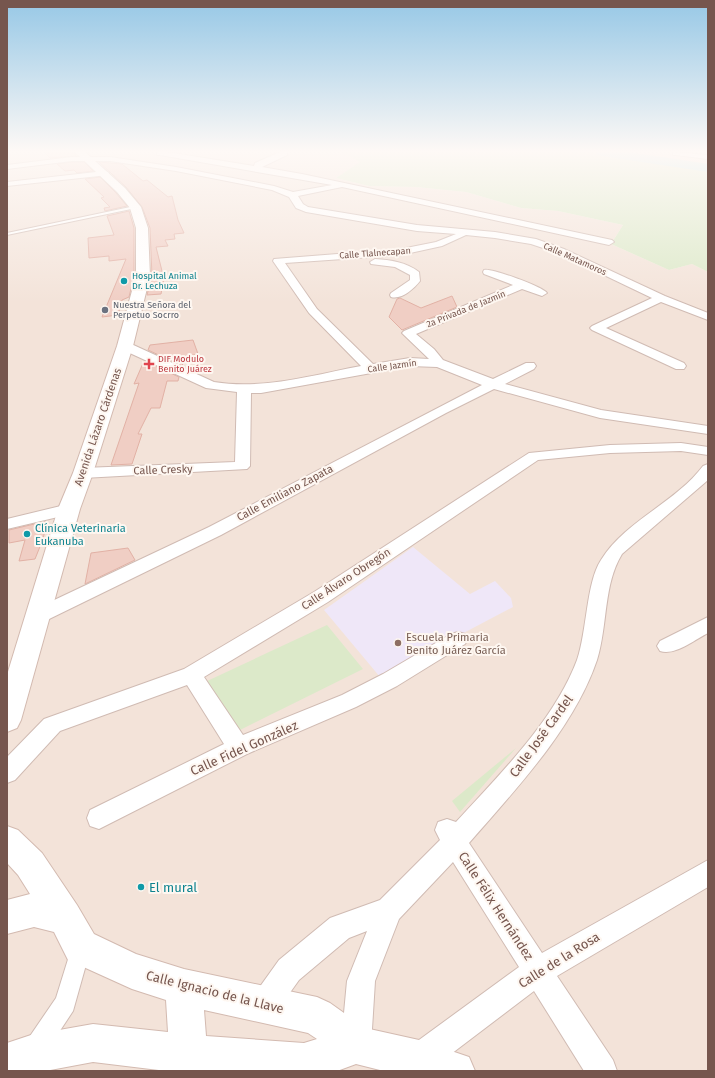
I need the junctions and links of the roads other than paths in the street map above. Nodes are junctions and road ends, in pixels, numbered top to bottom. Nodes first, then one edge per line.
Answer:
1 (131, 202) edge
2 (297, 202) edge
3 (423, 202) edge
4 (135, 207) junction
5 (520, 222) junction
6 (468, 233) junction
7 (7, 234) edge
8 (495, 235) junction
9 (609, 242) dead end
10 (335, 256) junction
11 (488, 272) dead end
12 (523, 286) junction
13 (542, 293) dead end
14 (395, 294) dead end
15 (661, 298) junction
16 (708, 317) edge
17 (125, 346) junction
18 (439, 363) junction
19 (530, 366) dead end
20 (680, 366) dead end
21 (370, 368) junction
22 (495, 384) junction
23 (244, 390) junction
24 (701, 429) edge
25 (707, 460) edge
26 (83, 473) junction
27 (69, 509) junction
28 (7, 524) edge
29 (38, 616) junction
30 (708, 624) edge
31 (458, 640) dead end
32 (667, 646) dead end
33 (191, 675) junction
34 (7, 720) edge
35 (239, 748) junction
36 (7, 773) edge
37 (99, 818) dead end
38 (451, 836) junction
39 (7, 841) edge
40 (708, 873) edge
41 (389, 910) junction
42 (7, 916) edge
43 (73, 932) junction
44 (538, 971) junction
45 (184, 987) junction
46 (264, 1005) junction
47 (356, 1045) junction
48 (188, 1054) junction
49 (19, 1058) edge
50 (419, 1060) junction
51 (456, 1071) edge
52 (602, 1071) edge

1 - 4 main road, Avenida Lázaro Cárdenas
2 - 6 street, Calle Matamoros
3 - 5 street
4 - 7 lane
4 - 17 main road, Avenida Lázaro Cárdenas
5 - 8 street
5 - 9 street
6 - 8 street, Calle Matamoros
6 - 10 street, Calle Tlalnecapan
8 - 15 street, Calle Matamoros
10 - 14 street
10 - 21 street, Calle Tlalnecapan
11 - 12 street
12 - 13 street
12 - 18 street, 2a Privada de Jazmín
15 - 16 street, Calle Matamoros
15 - 20 street
17 - 23 street, Calle Jazmín
17 - 26 main road, Avenida Lázaro Cárdenas
18 - 21 street, Calle Jazmín
18 - 22 street, Calle Jazmín
19 - 22 street, Calle Emiliano Zapata
21 - 23 street, Calle Jazmín
22 - 24 street, Calle Jazmín
22 - 29 street, Calle Emiliano Zapata
23 - 26 street, Calle Cresky
24 - 25 street
25 - 33 street, Calle Álvaro Obregón
25 - 38 street, Calle José Cardel
26 - 27 main road, Avenida Lázaro Cárdenas
27 - 28 street
27 - 29 main road, Avenida Lázaro Cárdenas
29 - 34 main road, Avenida Lázaro Cárdenas
30 - 32 street
31 - 35 street, Calle Fidel González
33 - 35 street
33 - 36 street, Calle Álvaro Obregón
35 - 37 street, Calle Fidel González
38 - 41 street, Calle José Cardel
38 - 44 street, Calle Félix Hernández
39 - 43 main road
40 - 44 street, Calle de la Rosa
41 - 46 street, Calle José Cardel
41 - 47 street, Calle José Cardel
42 - 43 main road, Calle Ignacio de la Llave
43 - 45 main road, Calle Ignacio de la Llave
43 - 49 street
44 - 50 street, Calle de la Rosa
44 - 52 street, Calle Félix Hernández
45 - 46 main road, Calle Ignacio de la Llave
45 - 48 main road
46 - 47 main road, Calle Ignacio de la Llave
47 - 48 main road
47 - 50 main road, Calle Ignacio de la Llave
48 - 49 main road
50 - 51 main road, Calle Ignacio de la Llave

